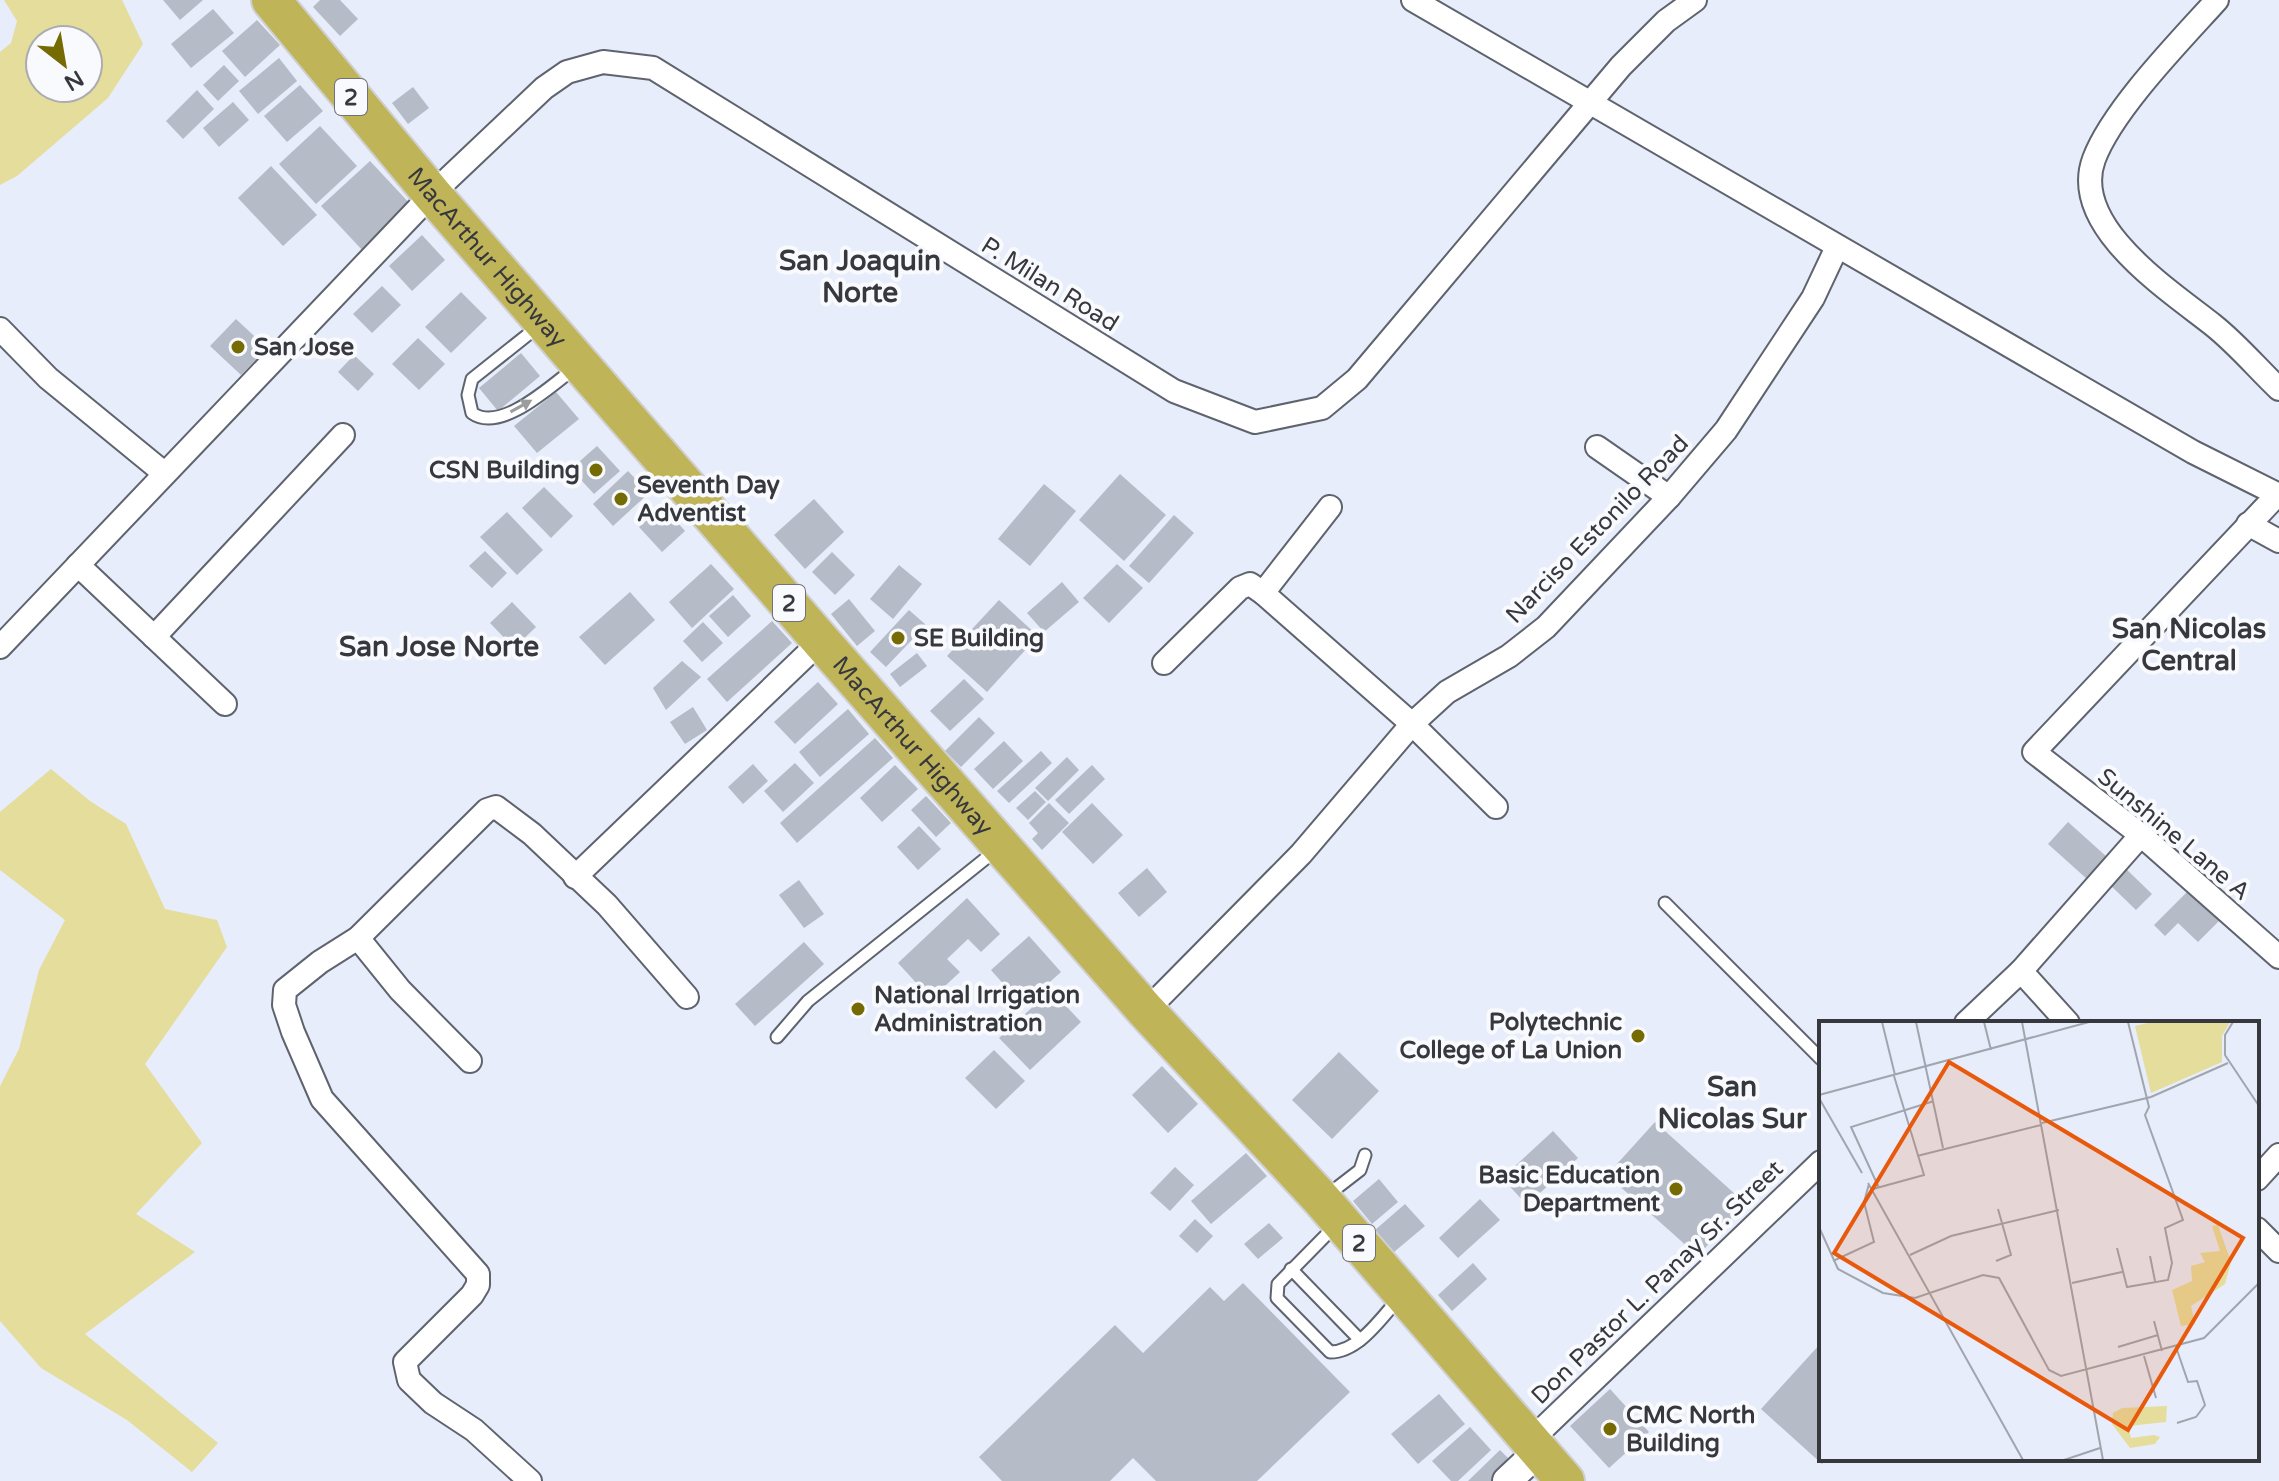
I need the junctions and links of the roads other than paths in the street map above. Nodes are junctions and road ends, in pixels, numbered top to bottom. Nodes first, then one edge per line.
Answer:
1 (271, 0) edge
2 (1413, 0) edge
3 (1695, 0) edge
4 (2217, 0) edge
5 (1591, 105) junction
6 (432, 194) junction
7 (1837, 247) junction
8 (544, 322) junction
9 (0, 329) edge
10 (580, 365) junction
11 (2279, 389) edge
12 (343, 435) dead end
13 (1597, 447) dead end
14 (164, 473) junction
15 (2278, 495) edge
16 (1669, 497) junction
17 (1330, 507) dead end
18 (2248, 524) junction
19 (2279, 541) edge
20 (78, 565) junction
21 (1263, 593) junction
22 (4, 635) edge
23 (154, 637) junction
24 (821, 641) junction
25 (1164, 663) dead end
26 (225, 704) dead end
27 (1412, 724) junction
28 (1496, 807) dead end
29 (2141, 835) junction
30 (1001, 845) junction
31 (575, 877) junction
32 (1665, 903) dead end
33 (358, 938) junction
34 (2279, 957) edge
35 (2021, 971) junction
36 (687, 997) dead end
37 (1146, 1011) junction
38 (1968, 1021) edge
39 (2066, 1021) edge
40 (777, 1037) dead end
41 (1819, 1057) edge
42 (470, 1061) dead end
43 (1365, 1155) dead end
44 (2279, 1155) edge
45 (1819, 1164) edge
46 (2259, 1177) edge
47 (1331, 1210) junction
48 (2259, 1231) edge
49 (2279, 1251) edge
50 (1291, 1269) junction
51 (1403, 1294) junction
52 (1360, 1340) junction
53 (1534, 1446) junction
54 (530, 1481) edge
55 (1507, 1481) edge
56 (1565, 1481) edge

1 - 6 highway, MacArthur Highway / 2
2 - 5 street
3 - 5 street, P. Milan Road
4 - 11 street
5 - 6 street, P. Milan Road
5 - 7 street
6 - 8 highway, MacArthur Highway / 2
6 - 14 street, P. Milan Road
7 - 15 street
7 - 16 street, Narciso Estonilo Road
8 - 10 highway, MacArthur Highway / 2
8 -> 10 lane
9 - 14 street
10 - 24 highway, MacArthur Highway / 2
12 - 23 street
13 - 16 street
14 - 20 street, P. Milan Road
15 - 18 street
16 - 27 street, Narciso Estonilo Road
17 - 21 street
18 - 19 street
18 - 29 street, Sunshine Lane A
20 - 22 street, P. Milan Road
20 - 23 street
21 - 25 street
21 - 27 street
23 - 26 street
24 - 30 highway, MacArthur Highway / 2
24 - 31 street
27 - 28 street
27 - 37 street, Narciso Estonilo Road
29 - 34 street, Sunshine Lane A
29 - 35 street
30 - 37 highway, MacArthur Highway / 2
30 - 40 lane
31 - 33 street
31 - 36 street
32 - 41 lane
33 - 42 street
33 - 54 street
35 - 38 street
35 - 39 street
37 - 47 highway, MacArthur Highway / 2
43 - 47 lane
44 - 46 street
45 - 53 street, Don Pastor L. Panay Sr. Street
47 - 50 lane
47 - 51 highway, MacArthur Highway / 2
48 - 49 street
50 - 52 lane
50 - 52 lane
51 - 52 lane
51 - 53 highway, MacArthur Highway / 2
53 - 55 street
53 - 56 highway, MacArthur Highway / 2

